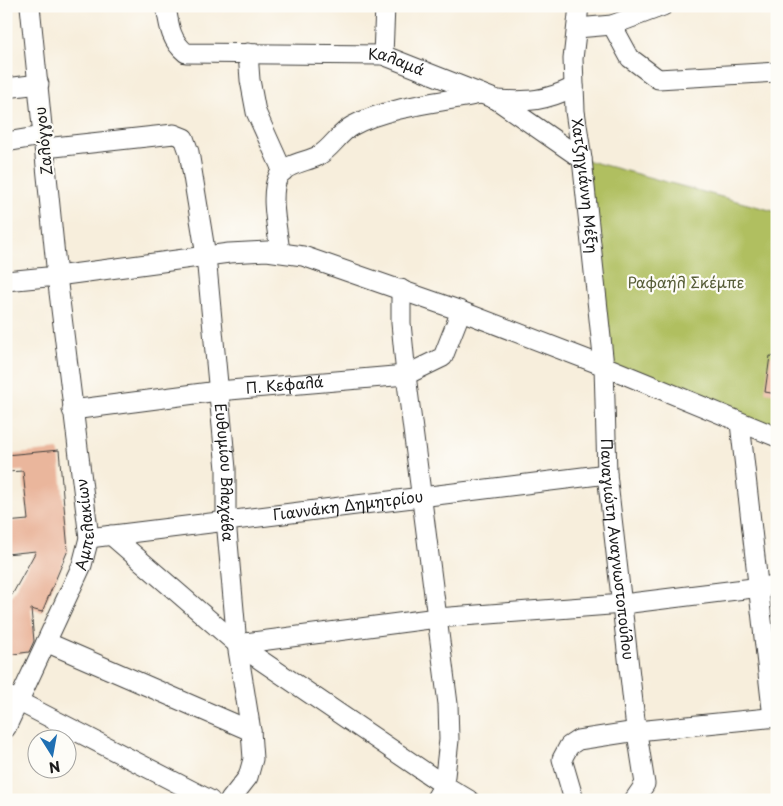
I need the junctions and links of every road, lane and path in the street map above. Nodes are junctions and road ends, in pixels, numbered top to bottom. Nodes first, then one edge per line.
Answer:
1 (30, 6) edge
2 (166, 6) edge
3 (384, 6) edge
4 (579, 6) edge
5 (663, 6) edge
6 (612, 25) junction
7 (577, 28) junction
8 (248, 53) junction
9 (383, 55) junction
10 (777, 72) edge
11 (39, 84) junction
12 (574, 87) junction
13 (6, 88) edge
14 (489, 97) junction
15 (6, 142) edge
16 (43, 142) junction
17 (582, 159) junction
18 (284, 172) junction
19 (280, 252) junction
20 (206, 256) junction
21 (57, 276) junction
22 (6, 281) edge
23 (401, 289) junction
24 (461, 311) junction
25 (604, 366) junction
26 (406, 375) junction
27 (218, 391) junction
28 (72, 410) junction
29 (740, 423) junction
30 (777, 437) edge
31 (607, 474) junction
32 (422, 496) junction
33 (226, 520) junction
34 (111, 535) junction
35 (89, 538) junction
36 (777, 586) edge
37 (758, 588) junction
38 (623, 604) junction
39 (437, 618) junction
40 (46, 642) junction
41 (237, 644) junction
42 (12, 698) edge
43 (775, 718) edge
44 (6, 728) edge
45 (251, 731) junction
46 (637, 731) junction
47 (439, 792) edge
48 (210, 800) edge
49 (230, 800) edge
50 (469, 800) edge
51 (574, 800) edge
52 (634, 800) edge

1 - 11 street, Ζαλόγγου
2 - 8 street, Καλαμά
3 - 9 street
4 - 7 street, Χατζηγιάννη Μέξη
5 - 6 street
6 - 7 street
6 - 10 street
7 - 12 street, Χατζηγιάννη Μέξη
8 - 9 street, Καλαμά
8 - 18 street
9 - 14 street, Καλαμά
11 - 13 street
11 - 16 street, Ζαλόγγου
12 - 14 street
12 - 17 street, Χατζηγιάννη Μέξη
14 - 17 street, Καλαμά
14 - 18 street
15 - 16 street
16 - 20 street, Ευθυμίου Βλαχάβα
16 - 21 street, Ζαλόγγου
17 - 25 street, Χατζηγιάννη Μέξη
18 - 19 street
19 - 20 street
19 - 23 street
20 - 21 street
20 - 27 street, Ευθυμίου Βλαχάβα
21 - 22 street
21 - 28 street, Αμπελακίων
23 - 24 street
23 - 26 street
24 - 25 street
24 - 26 street, Π. Κεφαλά
25 - 29 street
25 - 31 street, Παναγιώτη Αναγνωστοπούλου
26 - 27 street, Π. Κεφαλά
26 - 32 street
27 - 28 street, Π. Κεφαλά
27 - 33 street, Ευθυμίου Βλαχάβα
28 - 35 street, Αμπελακίων
29 - 30 street
29 - 37 street
31 - 32 street, Γιαννάκη Δημητρίου
31 - 38 street, Παναγιώτη Αναγνωστοπούλου
32 - 33 street, Γιαννάκη Δημητρίου
32 - 39 street
33 - 34 street, Γιαννάκη Δημητρίου
33 - 41 street, Ευθυμίου Βλαχάβα
34 - 35 street, Γιαννάκη Δημητρίου
34 - 41 street
35 - 40 street, Αμπελακίων
36 - 37 street
37 - 38 street
37 - 43 street
38 - 39 street
38 - 46 street, Παναγιώτη Αναγνωστοπούλου
39 - 41 street
39 - 47 street
40 - 42 street, Αμπελακίων
40 - 45 street
41 - 45 street, Ευθυμίου Βλαχάβα
41 - 47 street
42 - 44 street, Αμπελακίων
42 - 48 street
43 - 46 street
45 - 49 street, Ευθυμίου Βλαχάβα
46 - 51 street
46 - 52 street, Παναγιώτη Αναγνωστοπούλου
47 - 50 street

